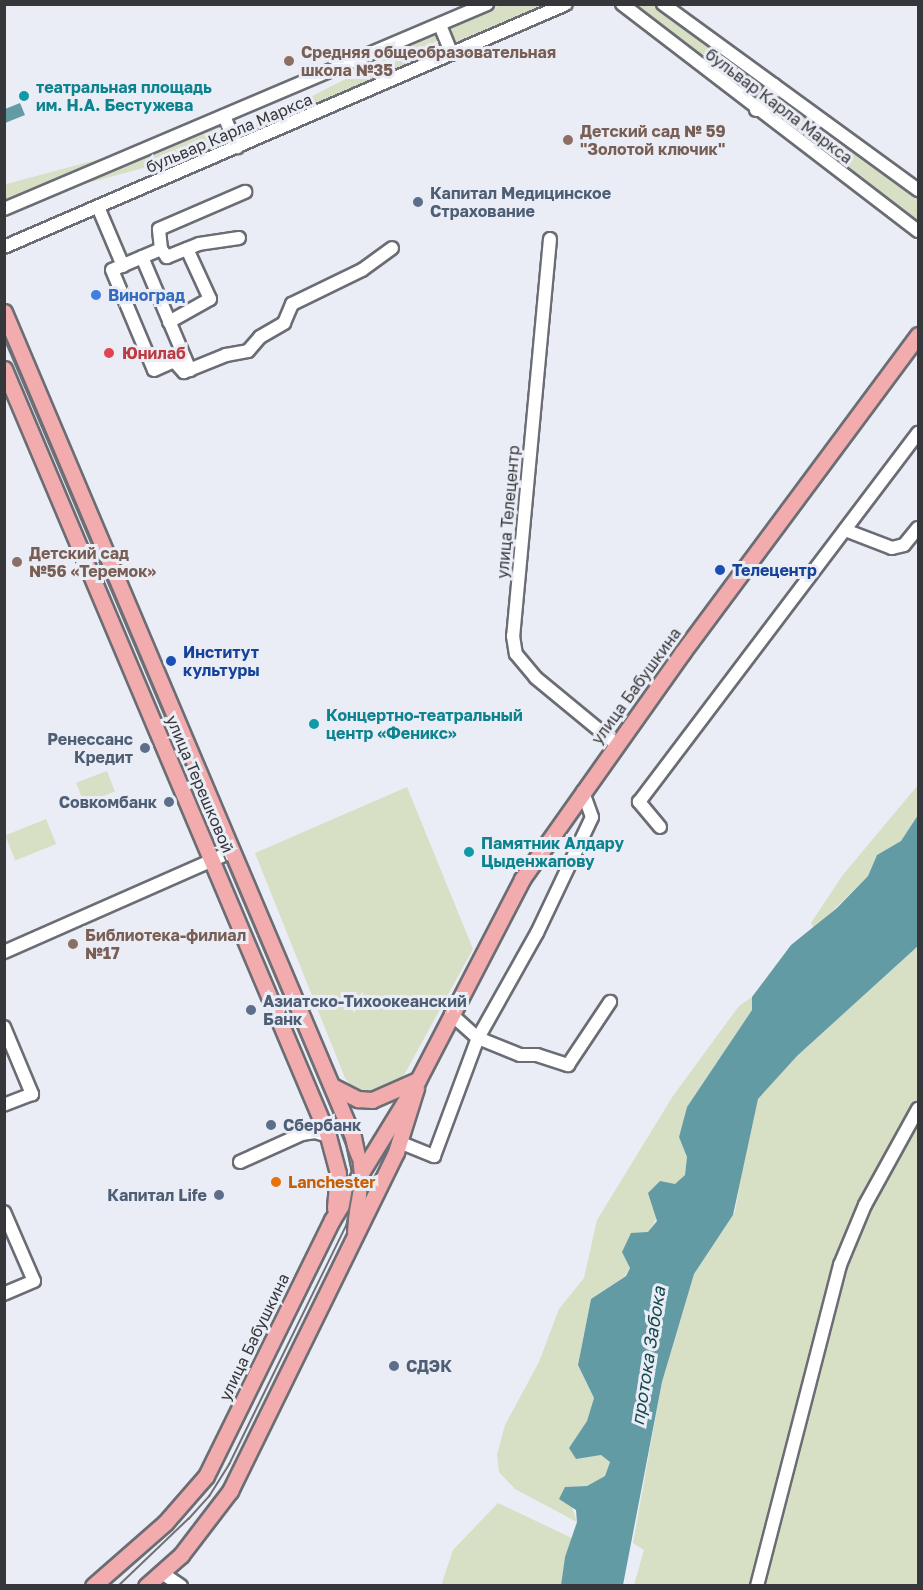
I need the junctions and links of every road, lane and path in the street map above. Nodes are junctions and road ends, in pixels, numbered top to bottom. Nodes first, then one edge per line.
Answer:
1 (487, 4) edge
2 (566, 4) edge
3 (622, 4) edge
4 (663, 4) edge
5 (440, 25) junction
6 (452, 54) junction
7 (774, 85) junction
8 (756, 110) junction
9 (225, 116) junction
10 (237, 147) junction
11 (918, 190) edge
12 (245, 192) dead end
13 (98, 207) junction
14 (4, 209) edge
15 (918, 231) edge
16 (239, 238) dead end
17 (550, 239) dead end
18 (4, 247) edge
19 (392, 248) dead end
20 (161, 249) junction
21 (187, 249) junction
22 (142, 258) junction
23 (123, 266) junction
24 (4, 312) edge
25 (169, 322) junction
26 (918, 335) edge
27 (179, 359) junction
28 (4, 369) edge
29 (918, 433) edge
30 (918, 528) edge
31 (845, 530) junction
32 (616, 744) junction
33 (583, 792) junction
34 (660, 827) dead end
35 (233, 851) junction
36 (213, 860) junction
37 (4, 952) edge
38 (610, 1002) dead end
39 (451, 1014) junction
40 (4, 1027) edge
41 (478, 1038) junction
42 (417, 1080) junction
43 (334, 1087) junction
44 (4, 1105) edge
45 (918, 1109) edge
46 (327, 1133) junction
47 (353, 1137) junction
48 (378, 1140) junction
49 (399, 1142) junction
50 (240, 1162) dead end
51 (360, 1170) junction
52 (4, 1212) edge
53 (332, 1220) junction
54 (355, 1232) junction
55 (4, 1294) edge
56 (162, 1573) junction
57 (93, 1586) edge
58 (146, 1586) edge
59 (181, 1586) edge
60 (757, 1586) edge

1 - 5 street, бульвар Карла Маркса
2 - 6 street, бульвар Карла Маркса
3 - 8 street, бульвар Карла Маркса
4 - 7 street, бульвар Карла Маркса
5 - 6 street
5 - 9 street, бульвар Карла Маркса
6 - 10 street, бульвар Карла Маркса
7 - 8 street
7 - 11 street, бульвар Карла Маркса
8 - 15 street, бульвар Карла Маркса
9 - 10 street
9 - 14 street, бульвар Карла Маркса
10 - 13 street, бульвар Карла Маркса
12 - 20 street
13 - 18 street, бульвар Карла Маркса
13 - 23 street
16 - 21 street
17 - 32 street, улица Телецентр
19 - 27 street
20 - 21 street
20 - 22 street
21 - 25 street
22 - 23 street
22 - 25 street
23 - 27 street
24 - 35 main road, улица Терешковой
25 - 27 street
26 - 32 main road, улица Бабушкина
28 - 36 main road, улица Терешковой
29 - 31 street
30 - 31 street
31 - 34 street
32 - 33 main road, улица Бабушкина
33 - 39 main road, улица Бабушкина
33 - 41 street
35 - 36 street
35 - 43 main road, улица Терешковой
36 - 37 street
36 - 46 main road, улица Терешковой
38 - 41 street
39 - 41 street
39 - 42 main road, улица Бабушкина
40 - 44 street
41 - 49 street
42 - 43 main road
42 - 48 main road, улица Бабушкина
42 - 49 main road, улица Бабушкина
43 - 47 main road, улица Терешковой
45 - 60 street
46 - 47 main road
46 - 50 street
46 - 53 main road, улица Терешковой
47 - 48 main road
47 - 51 main road, улица Терешковой
48 - 49 main road
48 - 51 main road, улица Бабушкина
49 - 54 main road, улица Бабушкина
51 - 53 main road, улица Бабушкина
51 - 54 main road
52 - 55 street
53 - 57 main road, улица Бабушкина
54 - 56 main road, улица Бабушкина
56 - 58 main road, улица Бабушкина
56 - 59 street

